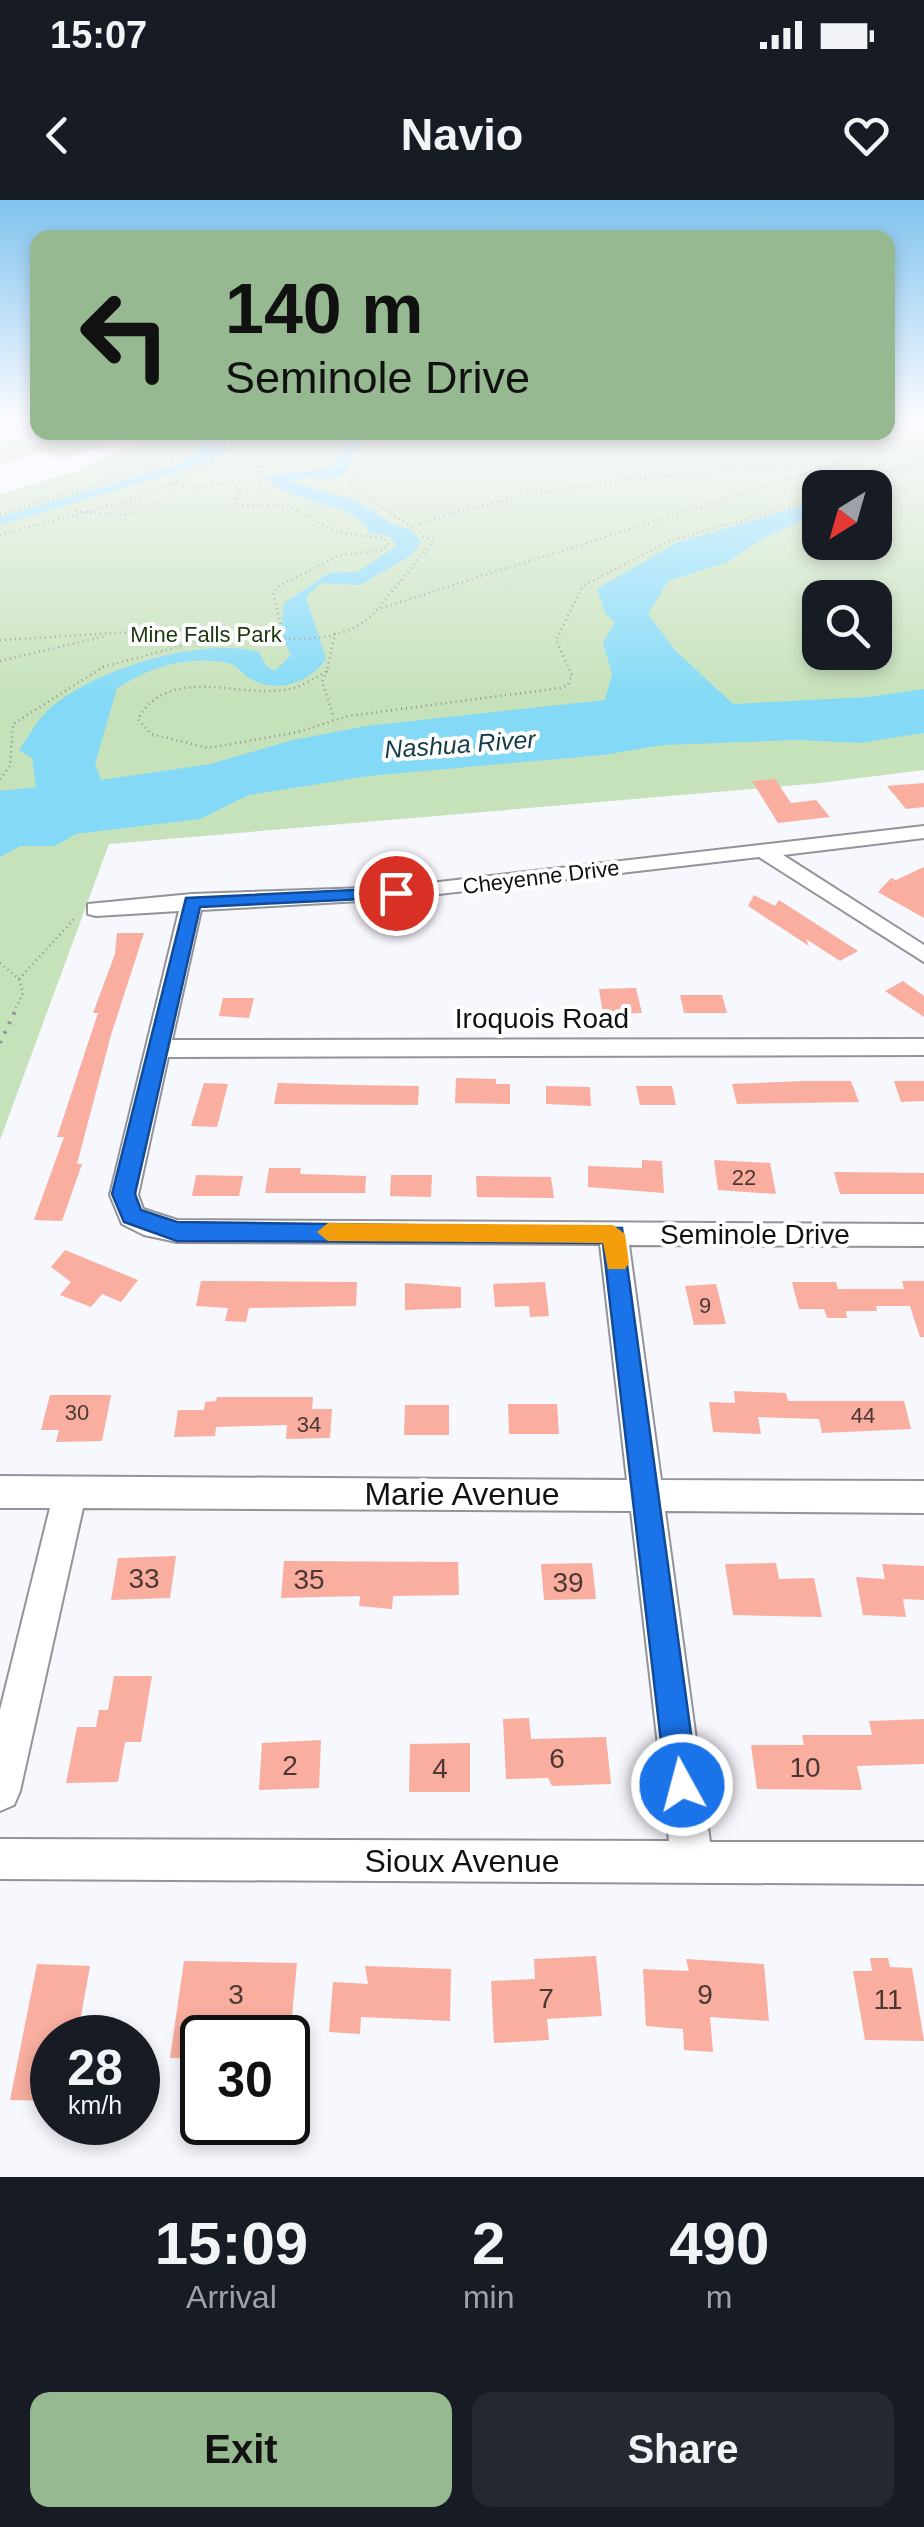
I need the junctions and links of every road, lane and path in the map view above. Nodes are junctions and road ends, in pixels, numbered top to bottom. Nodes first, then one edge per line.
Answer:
1 (68, 513) edge
2 (308, 513) edge
3 (394, 513) edge
4 (452, 513) edge
5 (672, 513) edge
6 (765, 513) edge
7 (420, 524) junction
8 (0, 536) edge
9 (378, 609) junction
10 (335, 633) junction
11 (116, 634) junction
12 (226, 634) junction
13 (0, 640) edge
14 (285, 641) junction
15 (0, 662) edge
16 (327, 670) junction
17 (334, 720) junction
18 (0, 779) edge
19 (924, 832) edge
20 (762, 851) junction
21 (192, 902) junction
22 (96, 910) joint
23 (924, 956) edge
24 (0, 963) edge
25 (19, 979) junction
26 (0, 1043) edge
27 (924, 1047) edge
28 (160, 1049) junction
29 (613, 1234) junction
30 (924, 1235) edge
31 (0, 1492) edge
32 (70, 1492) junction
33 (646, 1495) junction
34 (924, 1497) edge
35 (0, 1791) edge
36 (0, 1859) edge
37 (692, 1862) junction
38 (924, 1864) edge

1 - 8 path
2 - 14 path
3 - 7 path
4 - 7 path
5 - 9 path
6 - 17 path
7 - 9 path
9 - 10 path
10 - 14 path
10 - 16 path
11 - 12 path
11 - 13 path
11 - 15 path
12 - 14 path
12 - 18 path
16 - 17 path
16 - 17 path
19 - 20 street, Cheyenne Drive
20 - 21 street, Cheyenne Drive
20 - 23 street
21 - 22 street, Cheyenne Drive
21 - 28 street, Seminole Drive
22 - 25 path
24 - 25 path
25 - 26 path
27 - 28 street, Iroquois Road
28 - 29 street, Seminole Drive
29 - 30 street, Seminole Drive
29 - 33 street
31 - 32 street, Marie Avenue
32 - 33 street, Marie Avenue
32 - 35 street
33 - 34 street, Marie Avenue
33 - 37 street
36 - 37 street, Sioux Avenue
37 - 38 street, Sioux Avenue

